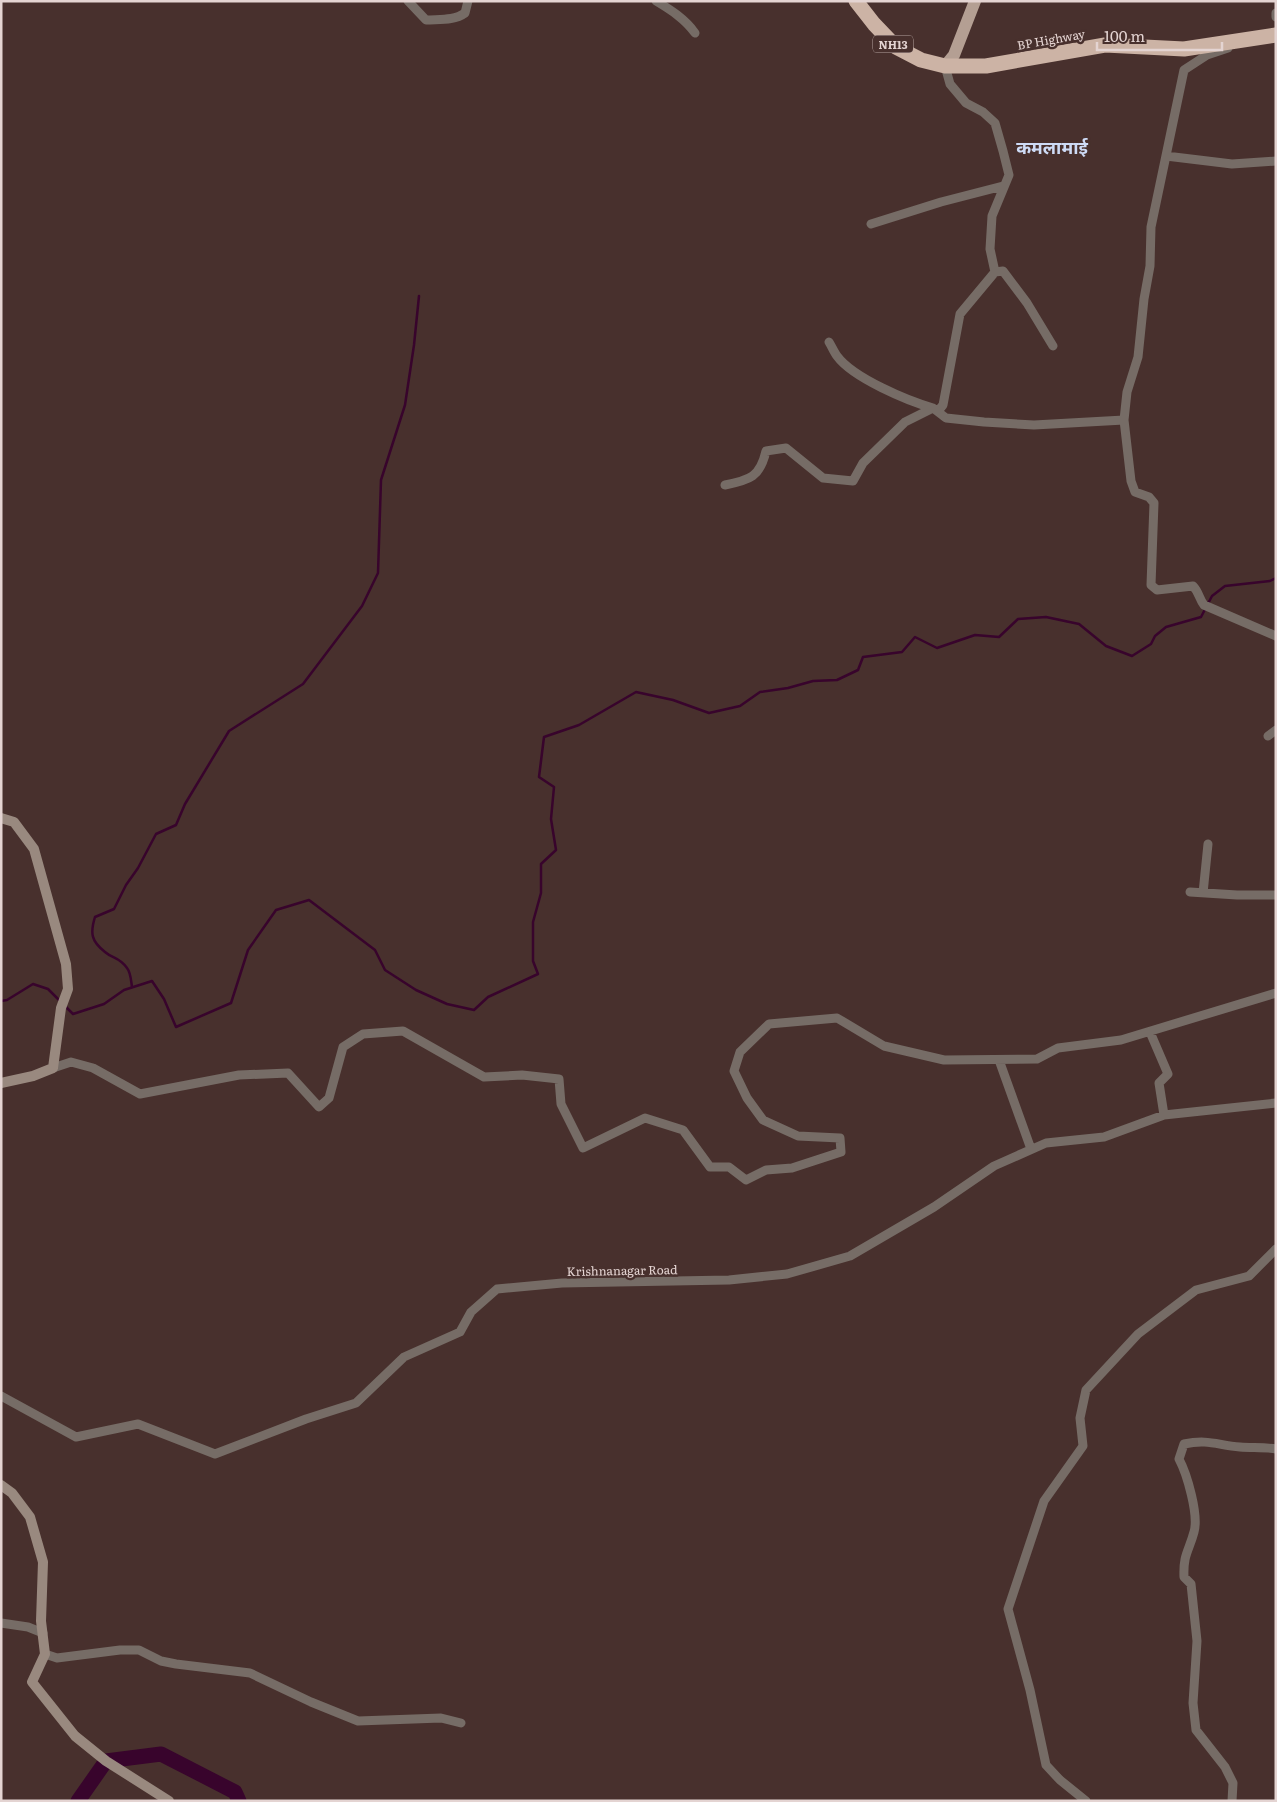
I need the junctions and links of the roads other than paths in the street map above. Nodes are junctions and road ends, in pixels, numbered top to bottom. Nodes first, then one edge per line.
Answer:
1 (408, 1) edge
2 (468, 1) edge
3 (656, 1) edge
4 (856, 1) edge
5 (975, 1) edge
6 (1276, 13) edge
7 (1276, 17) edge
8 (695, 33) dead end
9 (1276, 35) edge
10 (1237, 41) junction
11 (945, 66) junction
12 (1166, 156) junction
13 (1276, 161) edge
14 (1003, 186) junction
15 (871, 224) dead end
16 (996, 272) junction
17 (829, 342) dead end
18 (1053, 346) dead end
19 (935, 409) junction
20 (1124, 420) junction
21 (725, 485) dead end
22 (1276, 636) edge
23 (1, 818) edge
24 (1208, 844) dead end
25 (1190, 892) dead end
26 (1203, 893) junction
27 (1276, 895) edge
28 (1276, 994) edge
29 (1150, 1032) junction
30 (999, 1060) junction
31 (53, 1068) junction
32 (1, 1083) edge
33 (1276, 1103) edge
34 (1164, 1115) junction
35 (1031, 1149) junction
36 (1276, 1249) edge
37 (1, 1396) edge
38 (1276, 1449) edge
39 (1, 1485) edge
40 (1, 1623) edge
41 (42, 1633) junction
42 (45, 1654) junction
43 (461, 1723) dead end
44 (169, 1801) edge
45 (1086, 1801) edge
46 (1232, 1801) edge

1 - 2 street
3 - 8 street
4 - 11 highway, BP Highway / NH13
5 - 11 main road
6 - 7 street
9 - 10 highway, BP Highway / NH13
10 - 11 highway, BP Highway / NH13
10 - 12 street
11 - 14 street
12 - 13 street
12 - 20 street
14 - 15 street
14 - 16 street
16 - 18 street
16 - 19 street
17 - 19 street
19 - 20 street
19 - 21 street
20 - 22 street
23 - 31 street
24 - 26 street
25 - 26 street
26 - 27 street
28 - 29 street
29 - 30 street
29 - 34 street
30 - 31 street
30 - 35 street
31 - 32 street
33 - 34 street, Krishnanagar Road
34 - 35 street, Krishnanagar Road
35 - 37 street, Krishnanagar Road
36 - 45 street
38 - 46 street
39 - 41 street
40 - 41 street
41 - 42 street
42 - 43 street
42 - 44 street

